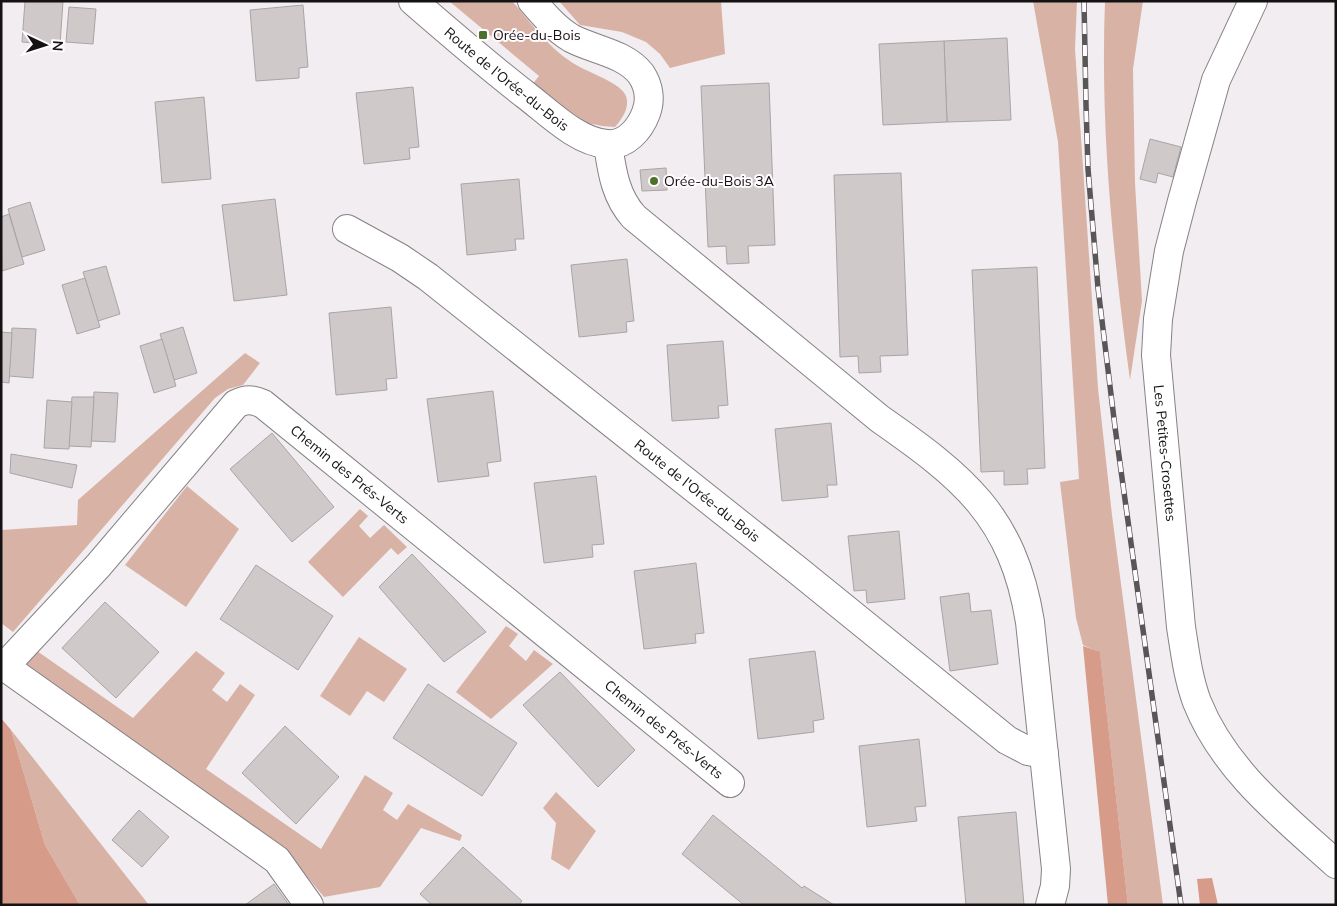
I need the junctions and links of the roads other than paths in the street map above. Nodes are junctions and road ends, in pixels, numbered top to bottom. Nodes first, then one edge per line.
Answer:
1 (414, 1) edge
2 (532, 1) edge
3 (1253, 1) edge
4 (608, 144) junction
5 (347, 228) dead end
6 (3, 665) edge
7 (1044, 754) junction
8 (730, 783) dead end
9 (1336, 864) edge
10 (310, 905) edge
11 (1050, 905) edge

1 - 4 street, Route de l'Orée-du-Bois
2 - 4 street
3 - 9 street, Les Petites-Crosettes
4 - 7 street
5 - 7 street, Route de l'Orée-du-Bois
6 - 8 street, Chemin des Prés-Verts
6 - 10 street, Chemin des Prés-Verts
7 - 11 street

